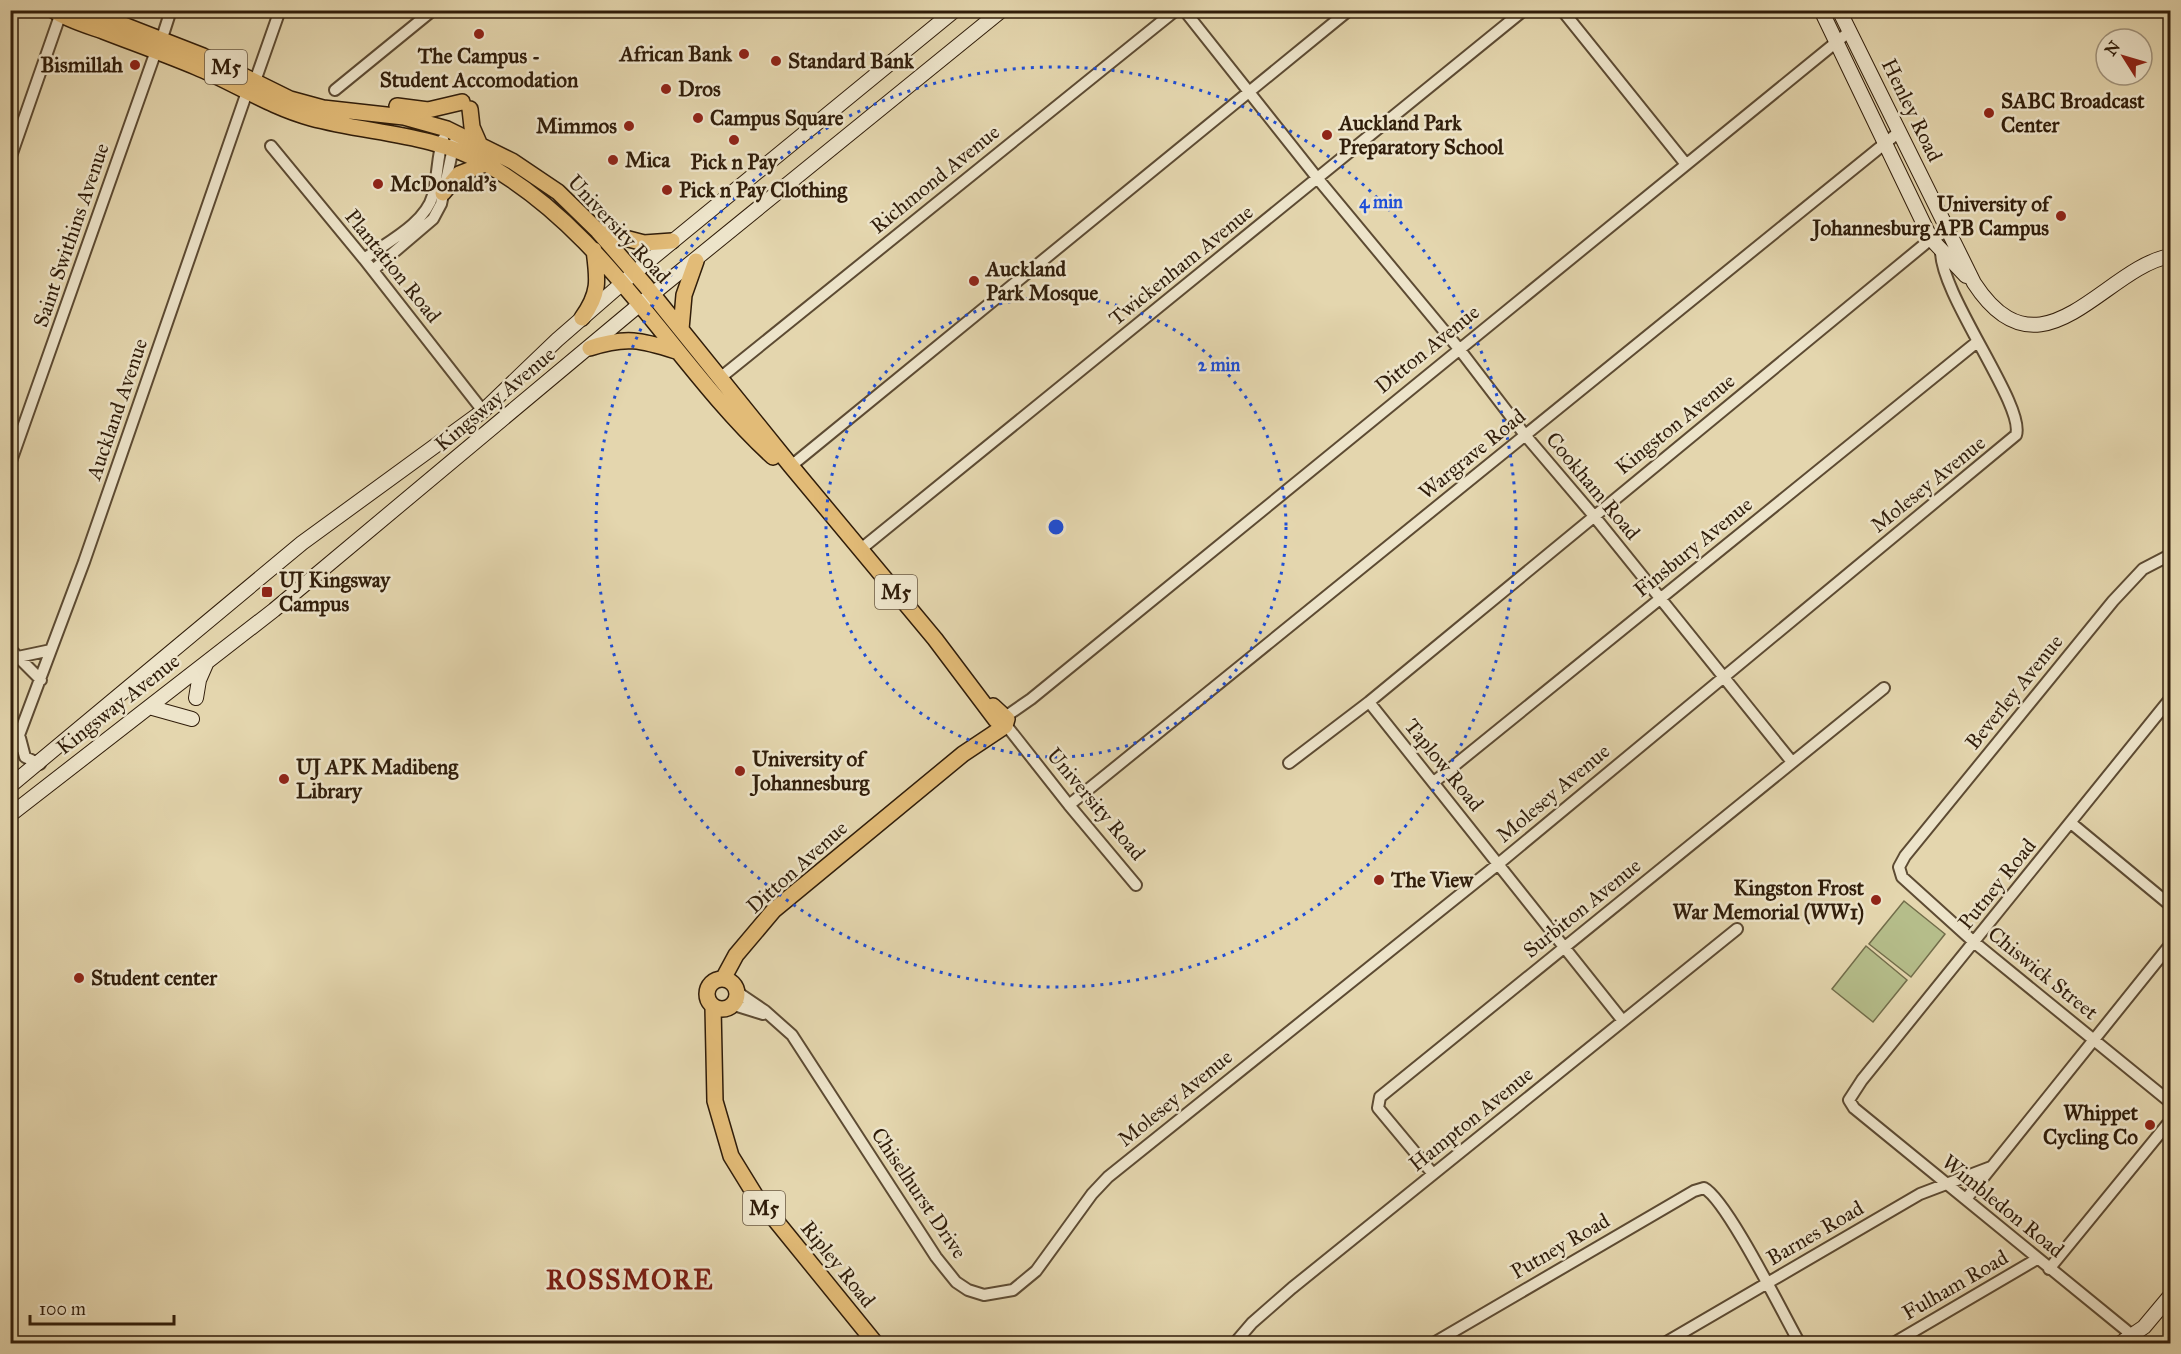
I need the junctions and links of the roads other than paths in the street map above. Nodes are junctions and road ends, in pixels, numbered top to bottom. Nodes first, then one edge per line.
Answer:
1 (85, 10) edge
2 (171, 10) edge
3 (280, 10) edge
4 (955, 10) edge
5 (1002, 10) edge
6 (1176, 10) edge
7 (1184, 10) edge
8 (1524, 10) edge
9 (1562, 10) edge
10 (1821, 10) edge
11 (1839, 10) edge
12 (1348, 11) edge
13 (58, 12) edge
14 (429, 12) edge
15 (1850, 31) junction
16 (1837, 43) junction
17 (158, 46) junction
18 (251, 88) junction
19 (335, 90) dead end
20 (1249, 91) junction
21 (369, 112) junction
22 (453, 131) junction
23 (1899, 132) junction
24 (479, 143) junction
25 (1884, 145) junction
26 (271, 146) dead end
27 (447, 146) junction
28 (10, 159) edge
29 (1685, 163) junction
30 (486, 164) junction
31 (1318, 179) junction
32 (443, 193) junction
33 (598, 231) junction
34 (1948, 231) junction
35 (1931, 238) junction
36 (672, 241) junction
37 (1941, 249) junction
38 (594, 250) junction
39 (2170, 256) edge
40 (364, 259) junction
41 (696, 261) junction
42 (373, 270) junction
43 (634, 273) junction
44 (1974, 283) junction
45 (622, 284) junction
46 (653, 295) junction
47 (639, 305) junction
48 (582, 318) junction
49 (681, 330) junction
50 (1977, 342) junction
51 (590, 348) junction
52 (1460, 350) junction
53 (676, 351) junction
54 (720, 378) junction
55 (483, 411) junction
56 (2018, 433) joint
57 (1525, 435) junction
58 (10, 465) edge
59 (790, 466) junction
60 (815, 496) junction
61 (1594, 516) junction
62 (861, 549) junction
63 (2170, 555) edge
64 (1660, 598) junction
65 (51, 650) junction
66 (14, 653) edge
67 (207, 662) junction
68 (1723, 676) junction
69 (41, 680) junction
70 (1884, 688) dead end
71 (196, 698) dead end
72 (2170, 699) edge
73 (1370, 702) junction
74 (149, 707) junction
75 (192, 718) dead end
76 (1002, 722) junction
77 (20, 738) junction
78 (10, 759) edge
79 (1792, 762) junction
80 (1289, 763) dead end
81 (40, 764) junction
82 (1434, 782) junction
83 (10, 786) edge
84 (1069, 805) junction
85 (10, 815) edge
86 (2071, 823) junction
87 (1497, 865) junction
88 (1899, 867) joint
89 (1136, 885) dead end
90 (2170, 905) edge
91 (1737, 929) dead end
92 (1975, 942) junction
93 (2170, 945) edge
94 (1564, 948) junction
95 (728, 996) junction
96 (1623, 1021) junction
97 (2093, 1039) junction
98 (1852, 1092) joint
99 (2170, 1102) edge
100 (2170, 1121) edge
101 (1991, 1167) junction
102 (1433, 1174) junction
103 (1108, 1177) joint
104 (1945, 1183) junction
105 (1966, 1199) junction
106 (2037, 1259) junction
107 (2049, 1269) junction
108 (1766, 1284) junction
109 (2170, 1296) edge
110 (2138, 1340) edge
111 (876, 1344) edge
112 (1234, 1344) edge
113 (1432, 1344) edge
114 (1663, 1344) edge
115 (1800, 1344) edge
116 (1892, 1344) edge
117 (2120, 1344) edge

1 - 17 main road, University Road / M5
2 - 17 street, Saint Swithins Avenue
3 - 18 street, Auckland Avenue
4 - 36 main road, Kingsway Avenue
5 - 41 main road, Kingsway Avenue
6 - 54 street, Richmond Avenue
7 - 20 street, Cookham Road
8 - 31 street, Twickenham Avenue
9 - 29 street
10 - 16 main road, Henley Road
11 - 15 main road, Henley Road
12 - 20 street
13 - 17 main road, University Road / M5
13 - 28 street
14 - 19 street
15 - 16 street, Ditton Avenue
15 - 23 main road, Henley Road
16 - 25 main road, Henley Road
16 - 29 street, Ditton Avenue
17 - 18 main road, University Road / M5
17 - 58 street, Saint Swithins Avenue
18 - 21 main road, University Road / M5
18 - 27 main road, University Road / M5
18 - 65 street, Auckland Avenue
20 - 31 street, Cookham Road
20 - 59 street
21 - 22 main road, University Road / M5
21 - 24 main road
22 - 24 main road, University Road / M5
22 - 27 street
23 - 25 street, Wargrave Road
23 - 34 main road, Henley Road
24 - 33 main road, University Road / M5
25 - 35 main road, Henley Road
25 - 57 street, Wargrave Road
26 - 40 street, Plantation Road
27 - 30 main road, University Road / M5
27 - 32 street
27 - 40 street
29 - 52 street, Ditton Avenue
30 - 32 main road
30 - 38 main road, University Road / M5
31 - 52 street, Cookham Road
31 - 62 street, Twickenham Avenue
32 - 42 street
33 - 36 main road
33 - 43 main road, University Road / M5
34 - 35 street, Kingston Avenue
34 - 44 main road, Henley Road
35 - 37 main road, Henley Road
35 - 61 street, Kingston Avenue
36 - 43 main road, Kingsway Avenue
37 - 44 main road, Henley Road
37 - 50 street, Henley Road
38 - 45 main road, University Road / M5
38 - 48 main road
39 - 44 main road
40 - 42 street, Plantation Road
41 - 46 main road, Kingsway Avenue
41 - 49 main road
42 - 55 street, Plantation Road
43 - 45 main road, Kingsway Avenue
43 - 46 main road, University Road / M5
45 - 47 main road, University Road / M5
45 - 48 main road, Kingsway Avenue
46 - 47 main road, Kingsway Avenue
46 - 49 main road, University Road / M5
47 - 51 main road, Kingsway Avenue
47 - 53 main road, University Road / M5
48 - 55 main road, Kingsway Avenue
49 - 54 main road, University Road / M5
50 - 56 street, Henley Road
50 - 64 street, Finsbury Avenue
51 - 53 main road
51 - 67 main road, Kingsway Avenue
52 - 57 street, Cookham Road
52 - 76 street, Ditton Avenue
53 - 60 main road, University Road / M5
54 - 59 main road, University Road / M5
55 - 81 main road, Kingsway Avenue
56 - 68 street, Molesey Avenue
57 - 61 street, Cookham Road
57 - 84 street, Wargrave Road
59 - 60 main road, University Road / M5
60 - 62 main road, University Road / M5
61 - 64 street, Cookham Road
61 - 73 street, Kingston Avenue
62 - 76 main road, University Road / M5
63 - 88 street, Beverley Avenue
64 - 68 street, Cookham Road
64 - 82 street, Finsbury Avenue
65 - 66 street
65 - 69 street, Auckland Avenue
66 - 69 street
67 - 71 main road
67 - 74 main road, Kingsway Avenue
68 - 79 street, Cookham Road
68 - 87 street, Molesey Avenue
69 - 77 street, Auckland Avenue
70 - 79 street, Surbiton Avenue
72 - 86 street, Putney Road
73 - 80 street, Kingston Avenue
73 - 82 street, Taplow Road
74 - 75 main road
74 - 85 main road, Kingsway Avenue
76 - 84 street, University Road
76 - 95 main road, Ditton Avenue / M5
77 - 78 street, Auckland Avenue
77 - 81 street
79 - 94 street, Surbiton Avenue
81 - 83 main road, Kingsway Avenue
82 - 87 street, Taplow Road
84 - 89 street, University Road
86 - 90 street
86 - 92 street, Putney Road
87 - 94 street, Taplow Road
87 - 103 street, Molesey Avenue
88 - 92 street, Chiswick Street
91 - 96 street, Hampton Avenue
92 - 97 street, Chiswick Street
92 - 98 street, Putney Road
93 - 97 street
94 - 96 street, Taplow Road
94 - 102 street, Surbiton Avenue
95 - 103 street, Chiselhurst Drive
95 - 111 main road, Ripley Road / M5
96 - 102 street, Hampton Avenue
97 - 99 street, Chiswick Street
97 - 101 street
98 - 104 street, Wimbledon Road
100 - 107 street
101 - 104 street, Barnes Road
101 - 105 street
102 - 112 street, Hampton Avenue
104 - 105 street, Wimbledon Road
104 - 108 street, Barnes Road
105 - 106 street, Wimbledon Road
106 - 107 street, Wimbledon Road
106 - 116 street, Fulham Road
107 - 110 street, Wimbledon Road
108 - 113 street, Putney Road
108 - 114 street, Barnes Road
108 - 115 street
109 - 110 main road
110 - 117 main road

